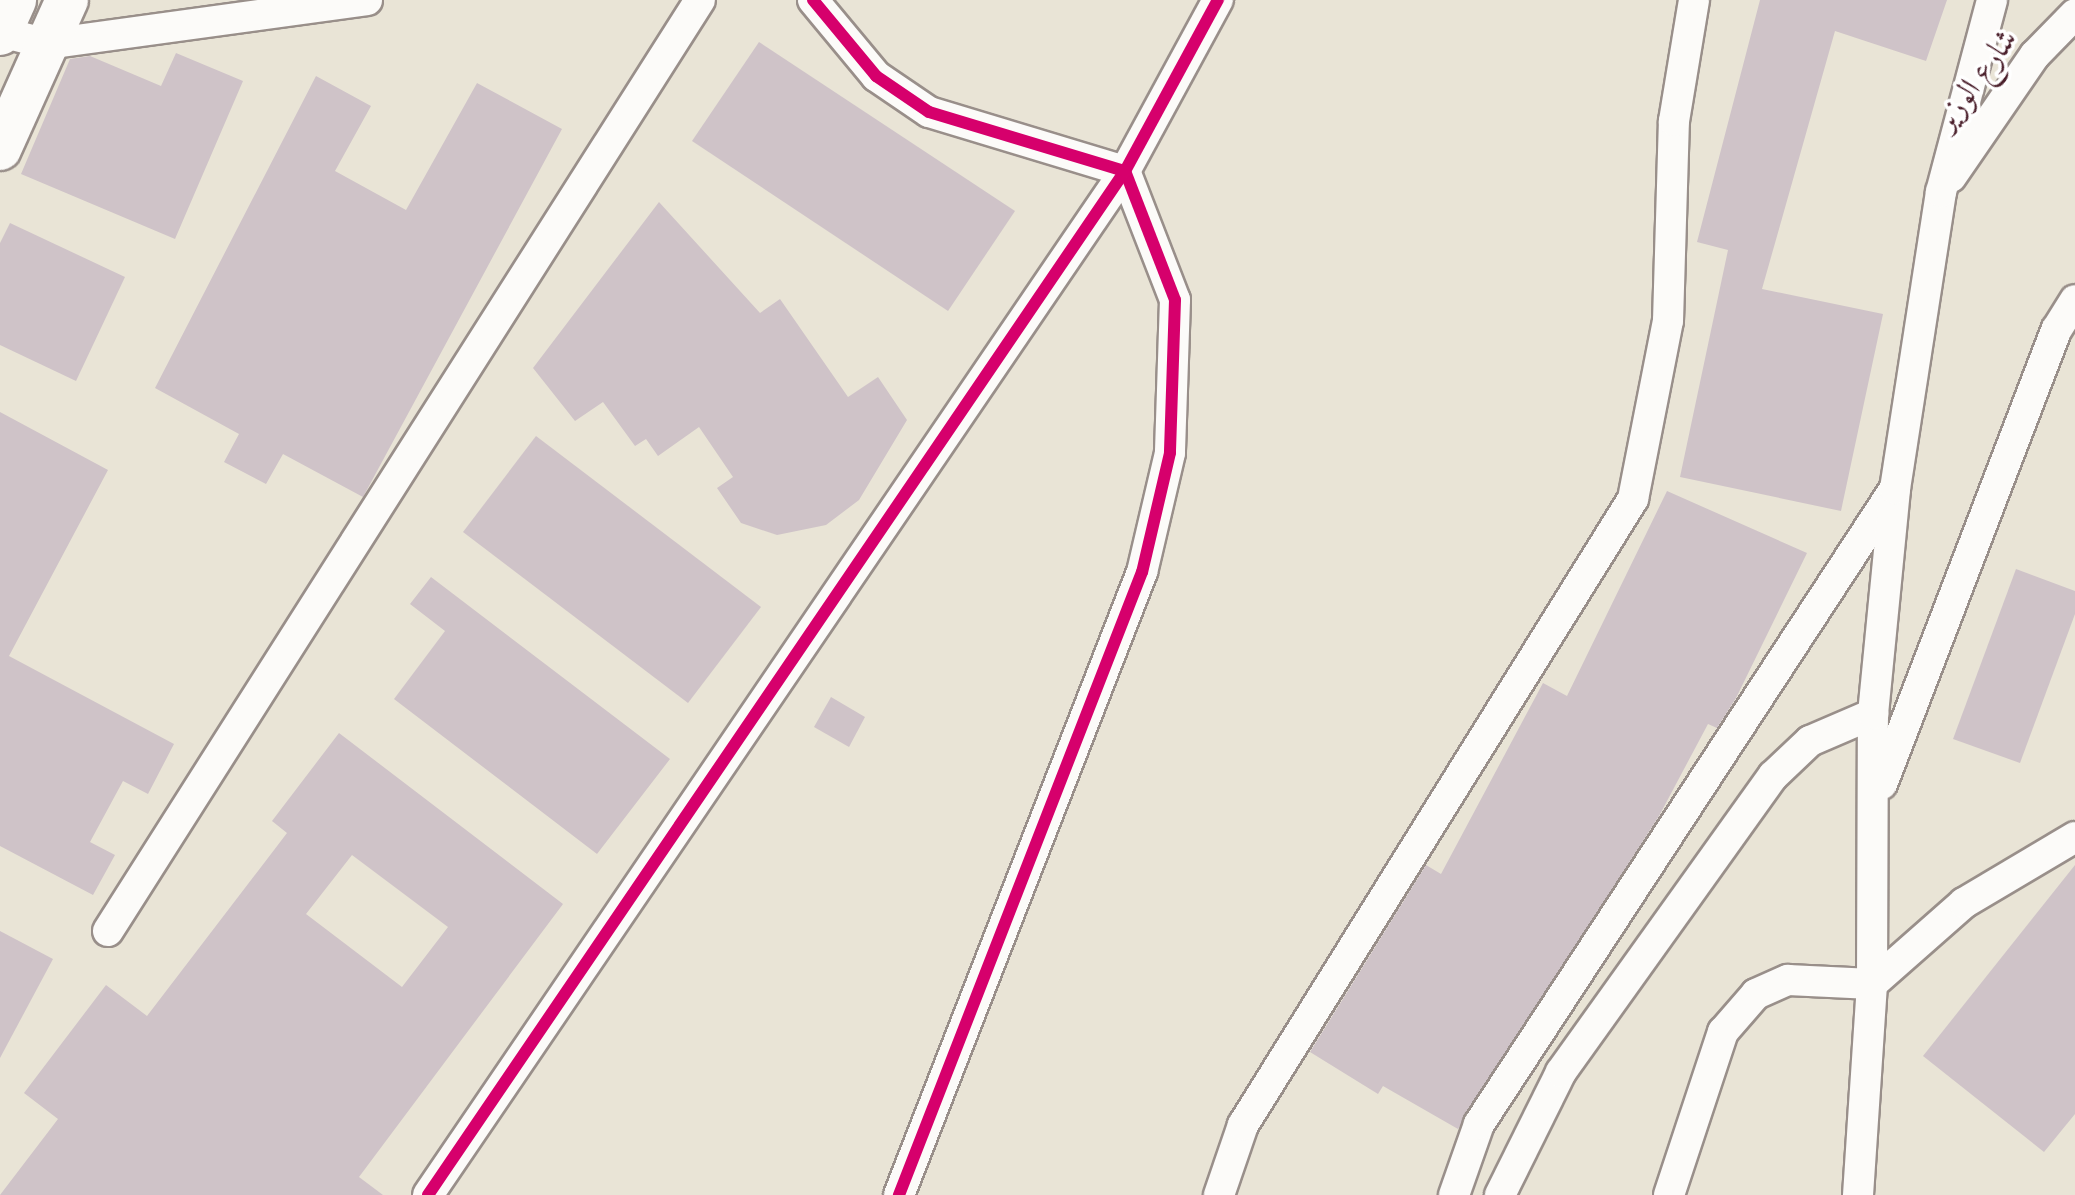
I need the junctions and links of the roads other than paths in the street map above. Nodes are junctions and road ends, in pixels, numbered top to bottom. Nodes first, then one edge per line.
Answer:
1 (15, 0) edge
2 (67, 0) edge
3 (367, 0) edge
4 (700, 0) edge
5 (813, 0) edge
6 (1218, 0) edge
7 (1694, 0) edge
8 (1992, 0) edge
9 (2075, 14) edge
10 (0, 33) edge
11 (47, 44) junction
12 (0, 149) edge
13 (1125, 171) junction
14 (1941, 192) junction
15 (2075, 300) edge
16 (1895, 489) junction
17 (1873, 714) junction
18 (1877, 796) junction
19 (2075, 837) edge
20 (108, 931) dead end
21 (1872, 984) junction
22 (428, 1195) edge
23 (899, 1195) edge
24 (1219, 1195) edge
25 (1454, 1195) edge
26 (1500, 1195) edge
27 (1669, 1195) edge
28 (1858, 1195) edge

1 - 10 street
2 - 11 street
3 - 11 street
4 - 20 street
5 - 13 street
6 - 13 street
7 - 24 street
8 - 14 street
9 - 14 street, شارع الوزير
10 - 11 street
11 - 12 street
13 - 22 street
13 - 23 street
14 - 16 street
15 - 18 street
16 - 17 street
16 - 25 street
17 - 18 street
17 - 26 street
18 - 21 street
19 - 21 street
21 - 27 street
21 - 28 street

